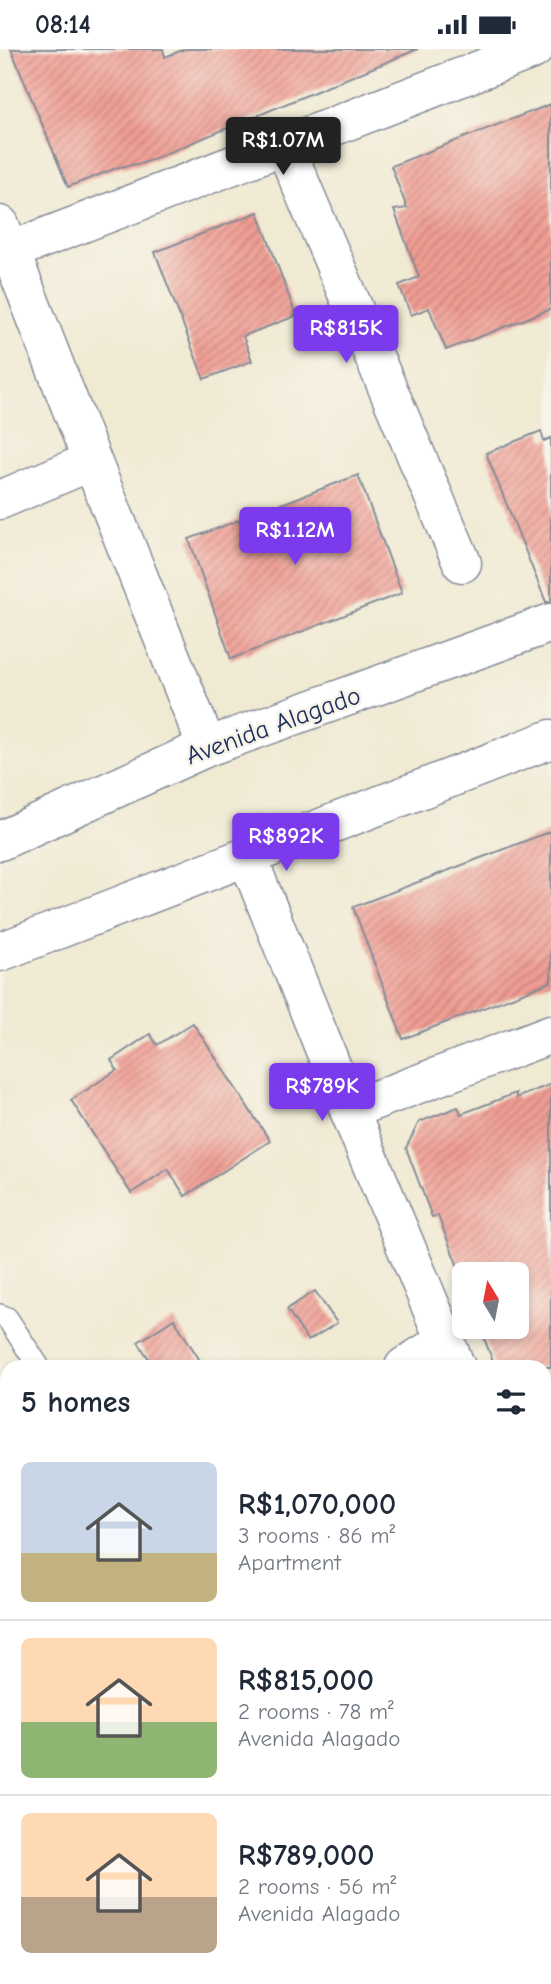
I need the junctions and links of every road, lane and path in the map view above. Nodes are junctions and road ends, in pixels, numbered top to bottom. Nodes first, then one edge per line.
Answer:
1 (534, 49) edge
2 (284, 145) junction
3 (5, 238) edge
4 (92, 461) junction
5 (0, 500) edge
6 (462, 563) dead end
7 (551, 623) edge
8 (551, 739) edge
9 (207, 747) junction
10 (0, 841) edge
11 (247, 856) junction
12 (0, 952) edge
13 (551, 1034) edge
14 (349, 1110) junction
15 (0, 1315) edge
16 (451, 1354) edge
17 (34, 1360) edge
18 (429, 1360) edge

1 - 2 street
2 - 3 street
2 - 6 street
3 - 4 street
4 - 5 street
4 - 9 street
7 - 9 street, Avenida Alagado
8 - 11 street
9 - 10 street, Avenida Alagado
11 - 12 street
11 - 14 street
13 - 14 street
14 - 16 street
15 - 17 lane
16 - 18 street

